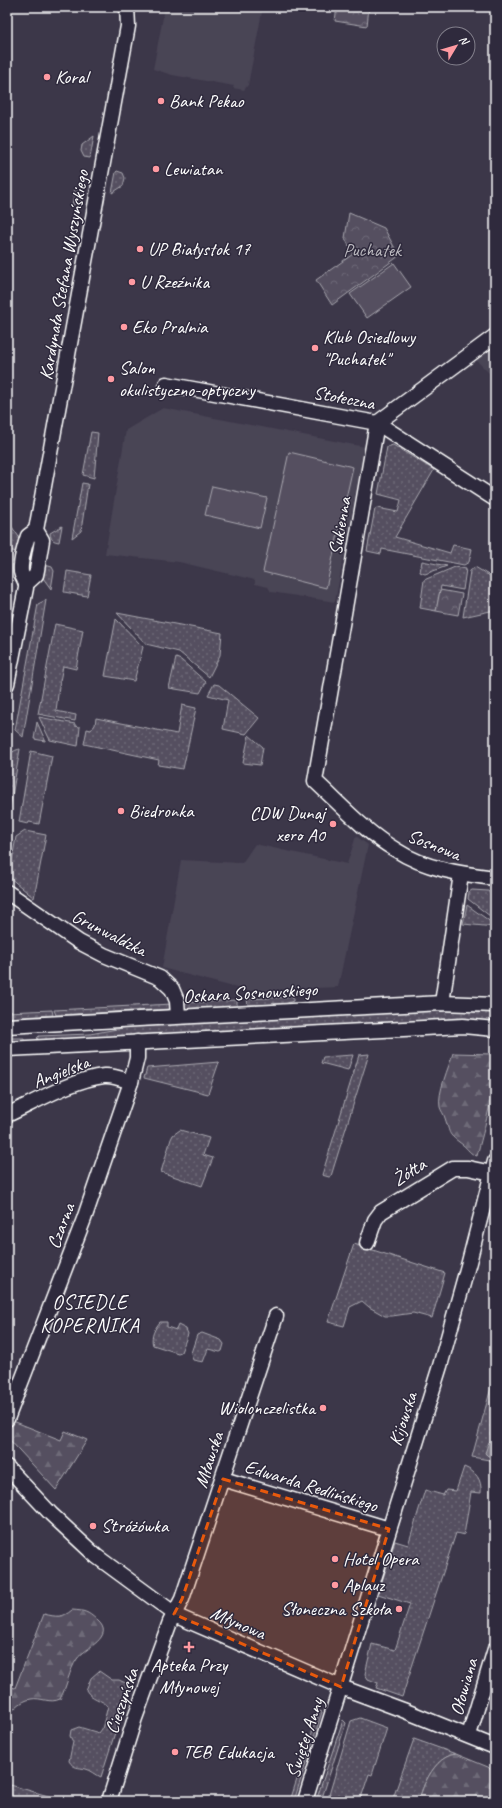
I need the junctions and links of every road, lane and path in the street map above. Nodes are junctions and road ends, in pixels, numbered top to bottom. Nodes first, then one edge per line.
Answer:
1 (127, 7) edge
2 (138, 7) edge
3 (128, 26) junction
4 (495, 336) edge
5 (166, 384) dead end
6 (377, 423) junction
7 (495, 499) edge
8 (7, 684) edge
9 (315, 781) joint
10 (461, 874) junction
11 (495, 878) edge
12 (7, 892) edge
13 (442, 1003) junction
14 (495, 1005) edge
15 (178, 1016) junction
16 (39, 1025) junction
17 (7, 1026) edge
18 (495, 1029) edge
19 (137, 1042) junction
20 (39, 1048) junction
21 (7, 1049) edge
22 (131, 1082) junction
23 (7, 1115) edge
24 (493, 1167) edge
25 (367, 1242) dead end
26 (276, 1316) dead end
27 (7, 1419) edge
28 (7, 1467) edge
29 (223, 1479) junction
30 (389, 1529) junction
31 (174, 1614) junction
32 (495, 1650) edge
33 (341, 1688) junction
34 (469, 1735) junction
35 (495, 1747) edge
36 (109, 1801) edge
37 (305, 1801) edge

1 - 3 street, Kardynała Stefana Wyszyńskiego
2 - 3 street, Kardynała Stefana Wyszyńskiego
3 - 8 street, Kardynała Stefana Wyszyńskiego
4 - 6 street
5 - 6 street, Stołeczna
6 - 7 street, Stołeczna
6 - 9 street, Sukienna
9 - 10 street, Sosnowa
10 - 11 street
10 - 13 street, Sosnowa
12 - 15 street, Grunwaldzka
13 - 14 street, Oskara Sosnowskiego
13 - 15 street, Oskara Sosnowskiego
15 - 16 street, Oskara Sosnowskiego
16 - 17 street, Oskara Sosnowskiego
16 - 20 street
18 - 19 street
19 - 20 street
19 - 22 street, Czarna
20 - 21 street
22 - 23 street, Angielska
22 - 27 street, Czarna
24 - 25 street, Żółta
24 - 30 street, Kijowska
26 - 29 street, Mławska
28 - 31 street, Młynowa
29 - 30 street, Edwarda Redlińskiego
29 - 31 street, Mławska
30 - 33 street, Kijowska
31 - 33 street, Młynowa
31 - 36 street, Cieszyńska
32 - 34 street, Ołowiana
33 - 34 street, Młynowa
33 - 37 street, Świętej Anny
34 - 35 street, Młynowa

